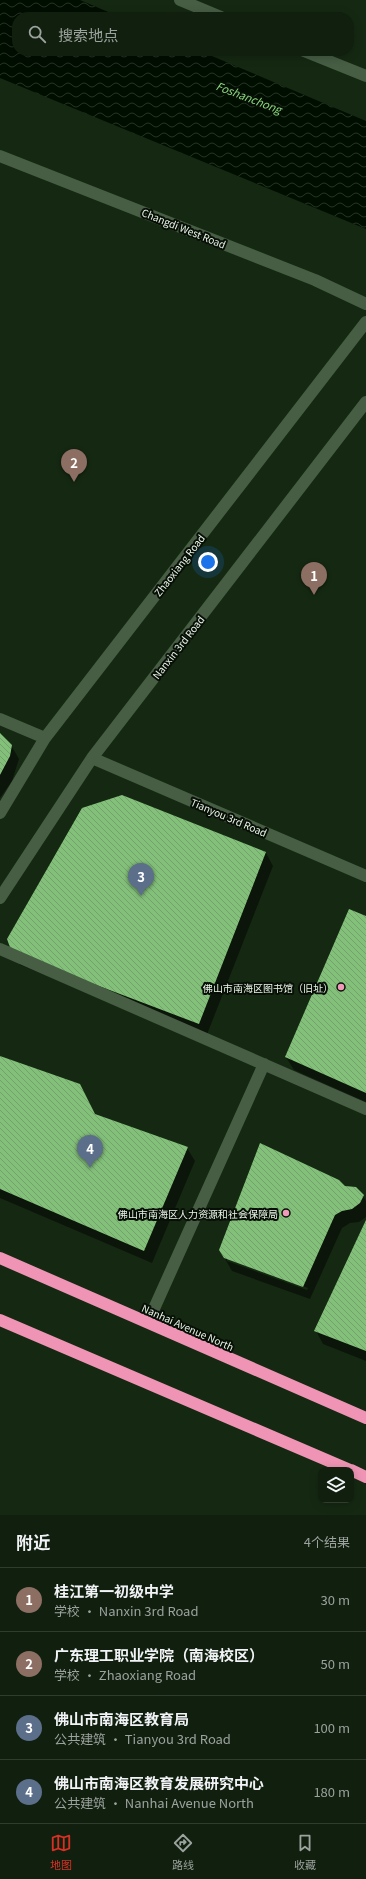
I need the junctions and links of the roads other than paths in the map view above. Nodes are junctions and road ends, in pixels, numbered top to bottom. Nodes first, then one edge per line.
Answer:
1 (180, 0) edge
2 (209, 12) edge
3 (316, 56) edge
4 (366, 76) edge
5 (0, 156) edge
6 (366, 304) edge
7 (366, 322) edge
8 (366, 402) edge
9 (0, 719) edge
10 (45, 738) junction
11 (92, 758) junction
12 (0, 813) edge
13 (366, 876) edge
14 (0, 898) edge
15 (0, 949) edge
16 (264, 1064) junction
17 (366, 1109) edge
18 (0, 1258) edge
19 (0, 1320) edge
20 (148, 1322) junction
21 (366, 1418) edge
22 (344, 1467) edge
23 (354, 1471) edge
24 (366, 1477) edge

1 - 2 street
3 - 4 street
5 - 6 street, Changdi West Road
7 - 10 street, Zhaoxiang Road
8 - 11 street, Nanxin 3rd Road
9 - 10 street
10 - 12 street, Zhaoxiang Road
11 - 13 street, Tianyou 3rd Road
11 - 14 street, Nanxin 3rd Road
15 - 16 street
16 - 17 street
16 - 20 street
18 - 20 highway, Nanhai Avenue North
19 - 22 highway
20 - 21 highway, Nanhai Avenue North
23 - 24 highway

